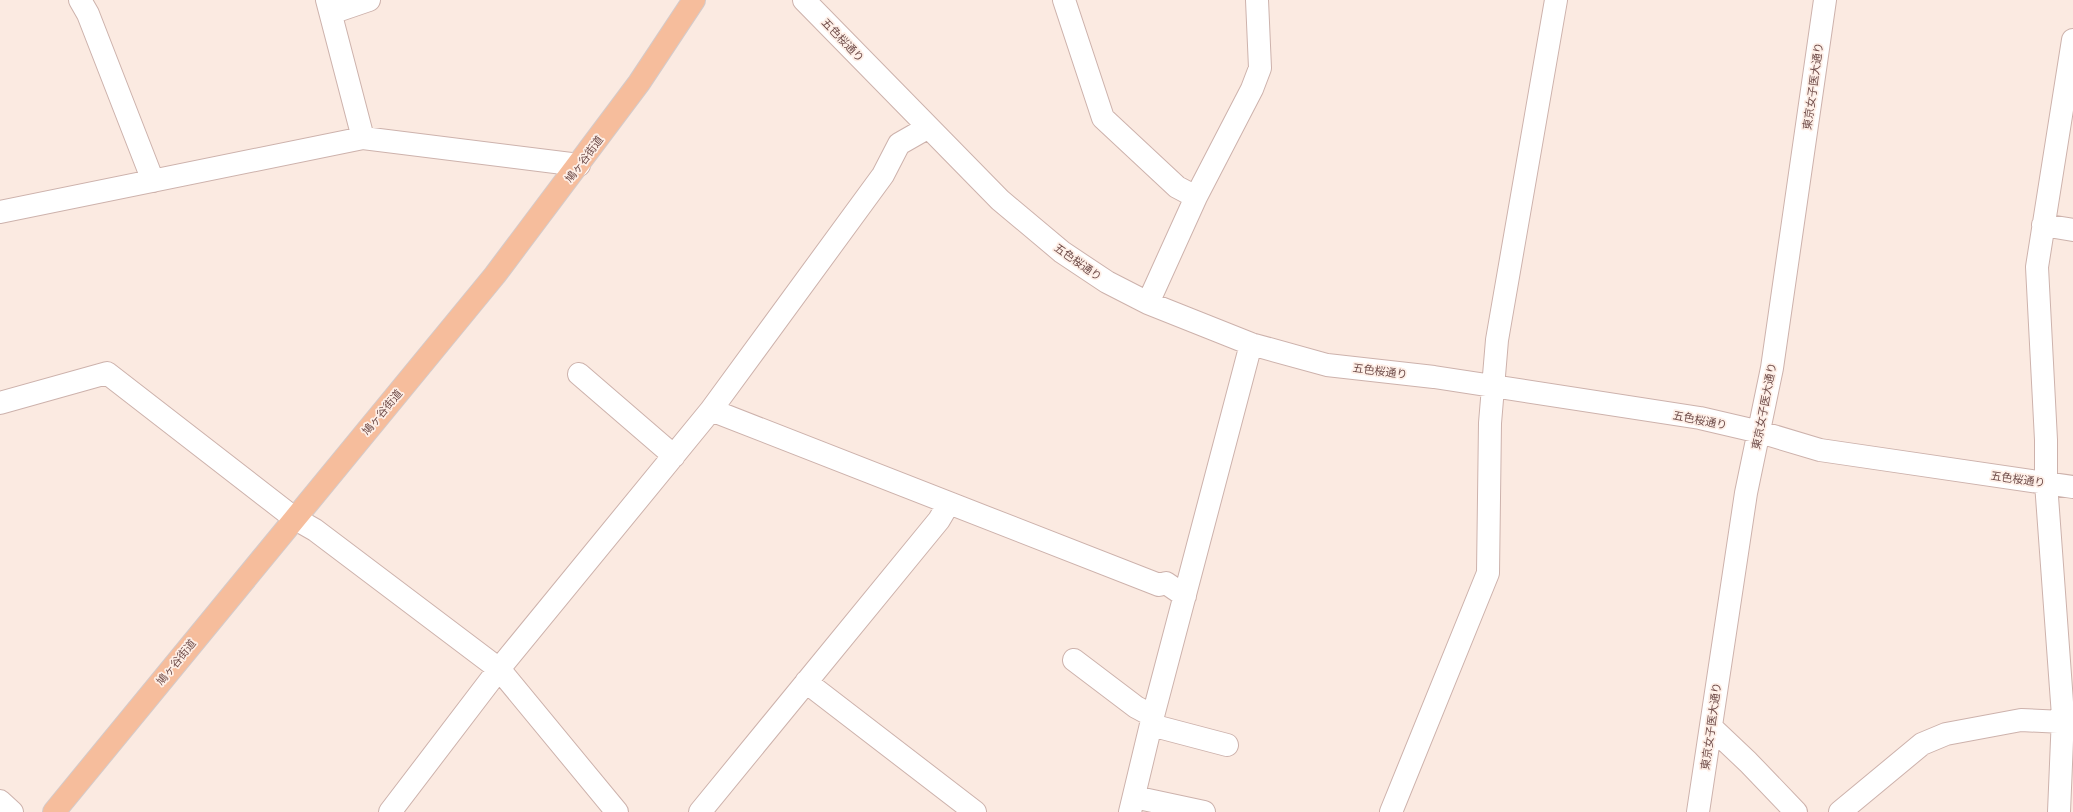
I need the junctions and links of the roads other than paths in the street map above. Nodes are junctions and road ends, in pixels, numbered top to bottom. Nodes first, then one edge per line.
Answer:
1 (80, 0) edge
2 (369, 0) edge
3 (694, 0) edge
4 (804, 0) edge
5 (1064, 0) edge
6 (1257, 0) edge
7 (1556, 0) edge
8 (1825, 0) edge
9 (329, 6) edge
10 (2073, 40) edge
11 (927, 128) junction
12 (363, 138) junction
13 (579, 165) junction
14 (153, 181) junction
15 (1196, 198) junction
16 (1, 213) edge
17 (2043, 225) junction
18 (2073, 230) edge
19 (1148, 303) junction
20 (1250, 344) junction
21 (579, 374) dead end
22 (1493, 387) junction
23 (0, 403) edge
24 (711, 410) junction
25 (1760, 432) junction
26 (674, 456) junction
27 (2046, 483) junction
28 (2073, 487) edge
29 (949, 503) junction
30 (294, 518) junction
31 (1185, 596) junction
32 (1074, 660) dead end
33 (499, 669) junction
34 (806, 682) junction
35 (1152, 720) junction
36 (2068, 723) edge
37 (1710, 727) junction
38 (1227, 745) dead end
39 (0, 801) edge
40 (1132, 804) edge
41 (397, 810) edge
42 (12, 812) edge
43 (54, 812) edge
44 (617, 812) edge
45 (700, 812) edge
46 (975, 812) edge
47 (1204, 812) edge
48 (1391, 812) edge
49 (1698, 812) edge
50 (1796, 812) edge
51 (1840, 812) edge
52 (2059, 812) edge

1 - 14 street
2 - 9 street
3 - 13 main road, 鳩ヶ谷街道
4 - 11 street, 五色桜通り
5 - 15 street
6 - 15 street
7 - 22 street
8 - 25 street, 東京女子医大通り
9 - 12 street
10 - 17 street
11 - 19 street, 五色桜通り
11 - 24 street
12 - 13 street
12 - 14 street
13 - 30 main road, 鳩ヶ谷街道
14 - 16 street
15 - 19 street
17 - 18 street
17 - 27 street
19 - 20 street, 五色桜通り
20 - 22 street, 五色桜通り
20 - 31 street
21 - 26 street
22 - 25 street, 五色桜通り
22 - 48 street
23 - 30 street
24 - 26 street
24 - 29 street
25 - 27 street, 五色桜通り
25 - 37 street, 東京女子医大通り
26 - 33 street
27 - 28 street, 五色桜通り
27 - 36 street
29 - 31 street
29 - 34 street
30 - 33 street
30 - 43 main road, 鳩ヶ谷街道
31 - 35 street
32 - 35 street
33 - 41 street
33 - 44 street
34 - 45 street
34 - 46 street
35 - 38 street
35 - 40 street
36 - 51 street
36 - 52 street
37 - 49 street, 東京女子医大通り
37 - 50 street
39 - 42 street
40 - 47 street

